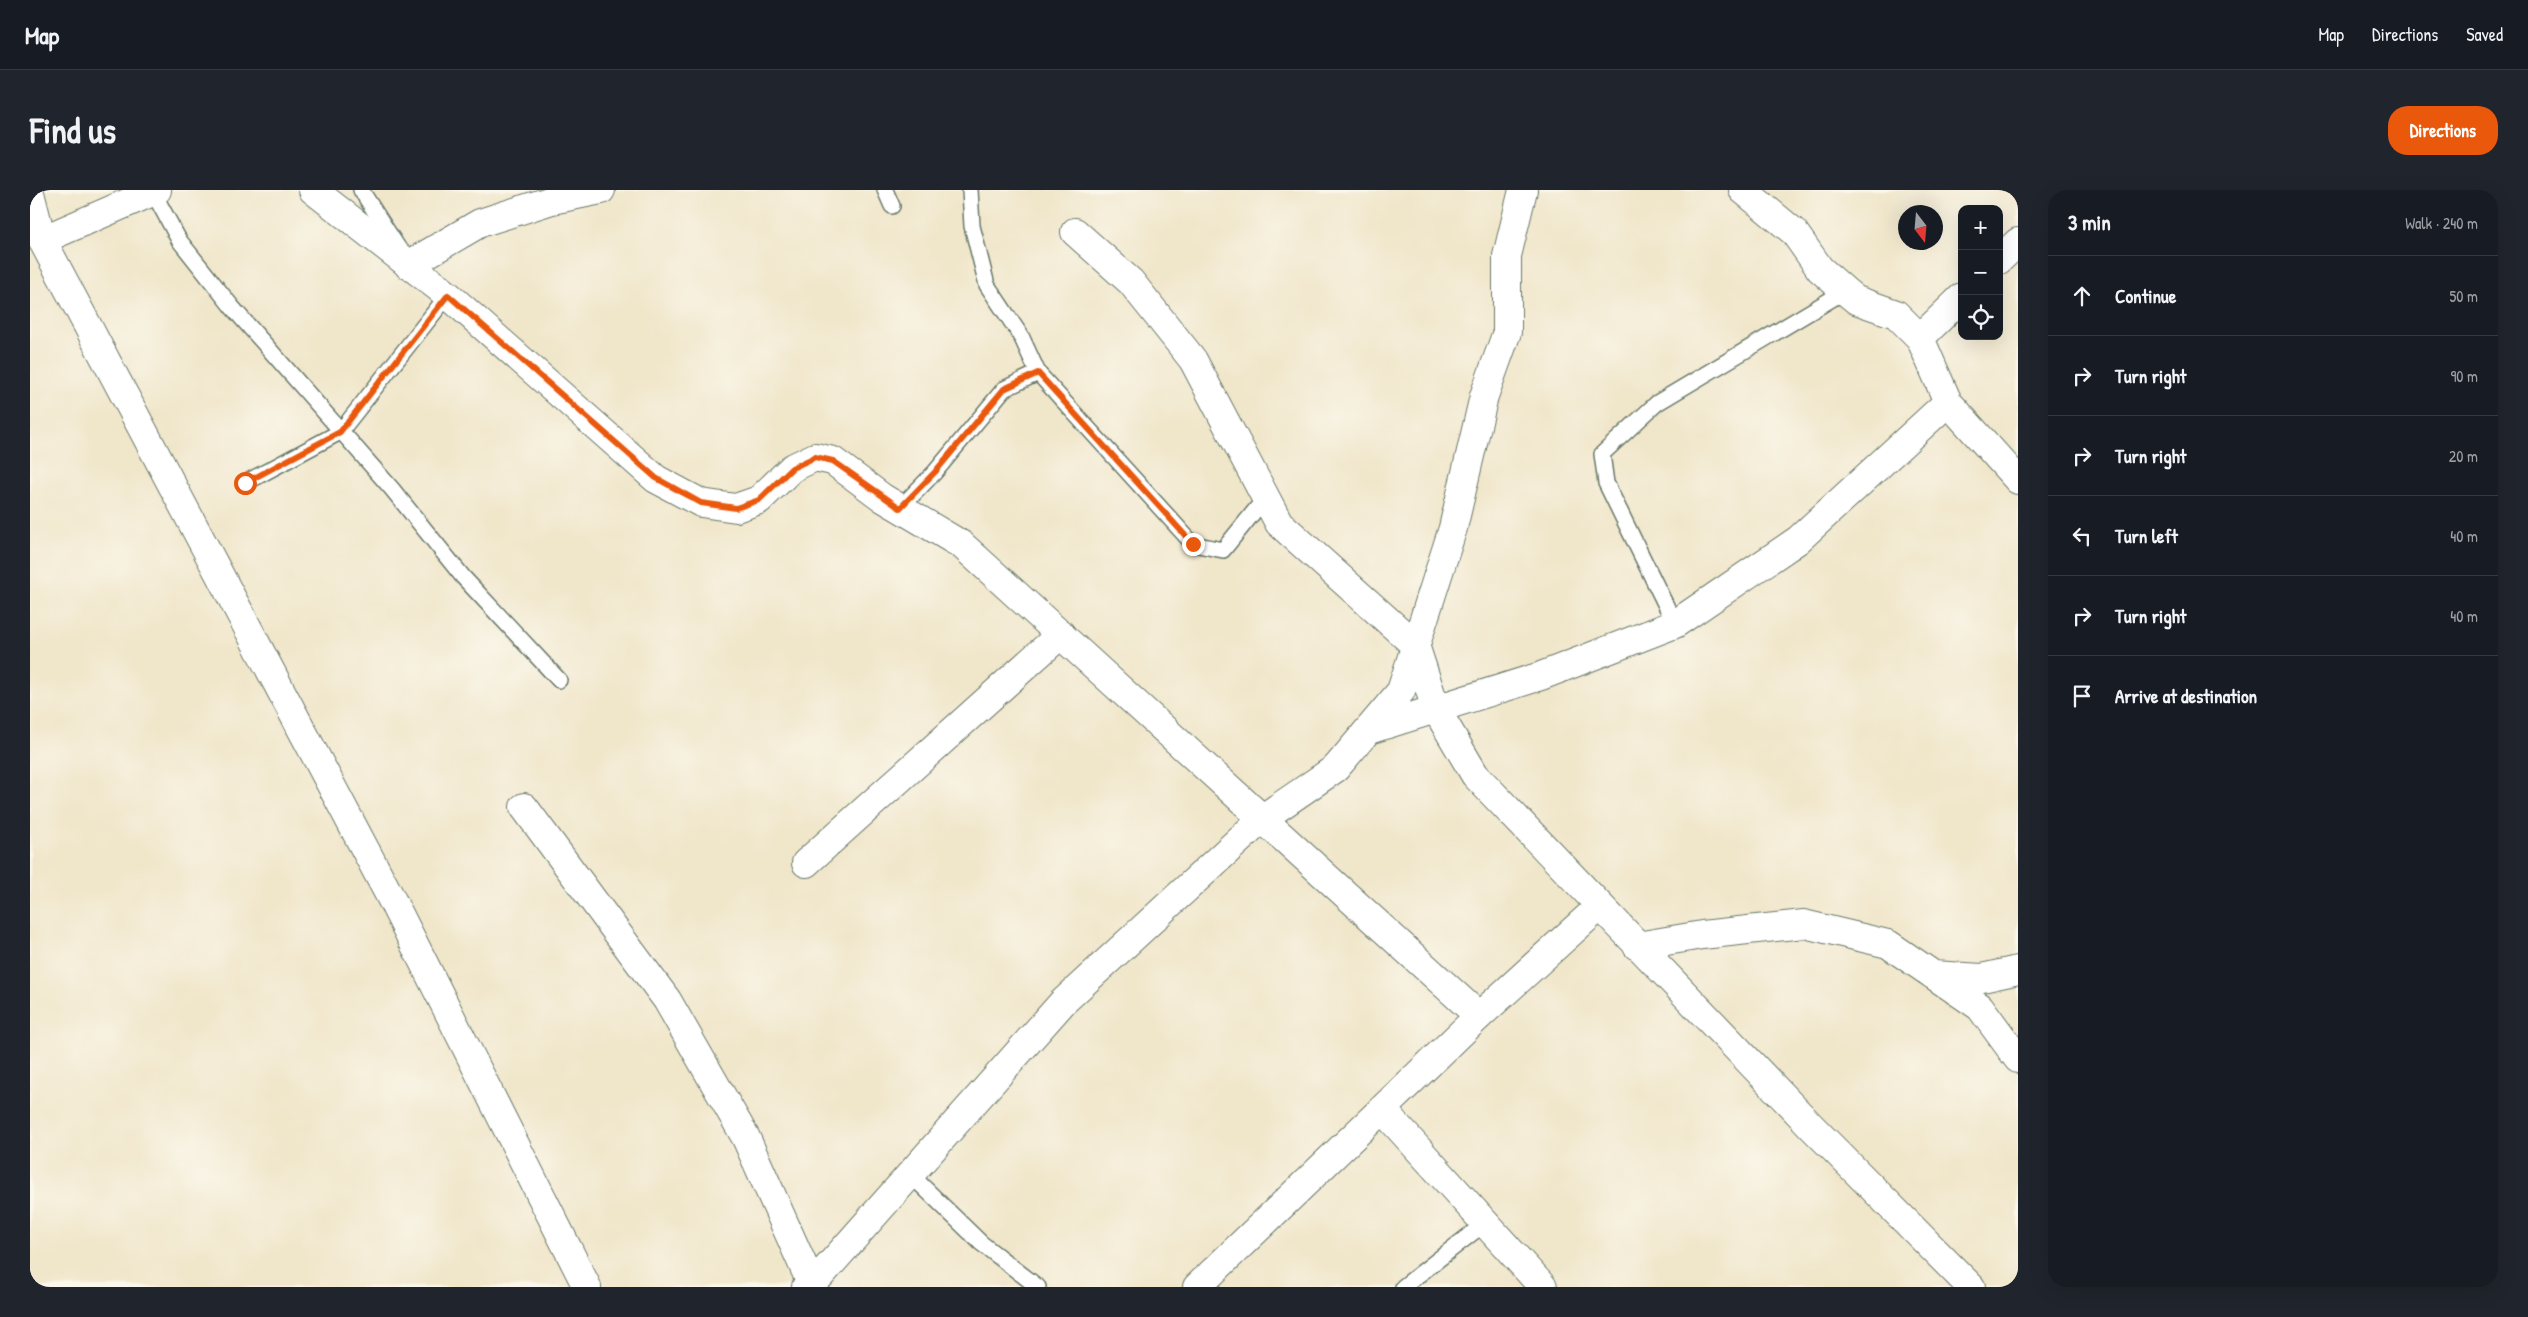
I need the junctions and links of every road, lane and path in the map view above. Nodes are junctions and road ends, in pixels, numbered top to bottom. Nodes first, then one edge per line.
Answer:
1 (313, 190) edge
2 (361, 190) edge
3 (601, 190) edge
4 (885, 190) edge
5 (970, 190) edge
6 (1523, 190) edge
7 (1743, 190) edge
8 (155, 191) edge
9 (30, 192) edge
10 (892, 206) dead end
11 (34, 227) edge
12 (1074, 232) dead end
13 (2018, 242) edge
14 (2003, 256) edge
15 (408, 265) junction
16 (1845, 291) junction
17 (448, 295) junction
18 (1958, 301) edge
19 (1920, 338) junction
20 (1038, 373) junction
21 (1948, 402) junction
22 (340, 432) junction
23 (2018, 480) edge
24 (245, 483) dead end
25 (1266, 498) junction
26 (900, 508) junction
27 (1675, 624) junction
28 (1061, 634) junction
29 (1415, 645) junction
30 (559, 680) dead end
31 (1436, 709) junction
32 (1369, 730) junction
33 (524, 807) dead end
34 (1262, 818) junction
35 (806, 863) dead end
36 (1599, 907) junction
37 (1637, 946) junction
38 (2018, 970) edge
39 (1933, 975) junction
40 (1479, 1016) junction
41 (2018, 1059) edge
42 (1382, 1109) junction
43 (910, 1174) junction
44 (1484, 1223) junction
45 (809, 1285) edge
46 (587, 1287) edge
47 (1038, 1287) edge
48 (1197, 1287) edge
49 (1403, 1287) edge
50 (1544, 1287) edge
51 (1971, 1287) edge

1 - 15 main road
2 - 15 lane
3 - 15 main road
4 - 10 lane
5 - 20 lane
6 - 29 main road
7 - 16 main road
8 - 11 main road
8 - 22 lane
9 - 11 main road
11 - 46 main road
12 - 25 main road
13 - 14 main road
15 - 17 main road
16 - 19 main road
16 - 27 lane
17 - 22 lane
17 - 26 main road
18 - 19 main road
19 - 21 main road
20 - 25 lane
20 - 26 lane
21 - 23 main road
21 - 27 main road
22 - 24 lane
22 - 30 lane
25 - 29 main road
26 - 28 main road
27 - 31 main road
28 - 34 main road
28 - 35 main road
29 - 31 main road
29 - 32 main road
31 - 32 main road
31 - 36 main road
32 - 34 main road
33 - 45 main road
34 - 40 main road
34 - 43 main road
36 - 37 main road
36 - 40 main road
37 - 39 main road
37 - 51 main road
38 - 39 main road
39 - 41 main road
40 - 42 main road
42 - 44 main road
42 - 48 main road
43 - 45 main road
43 - 47 lane
44 - 49 lane
44 - 50 main road

